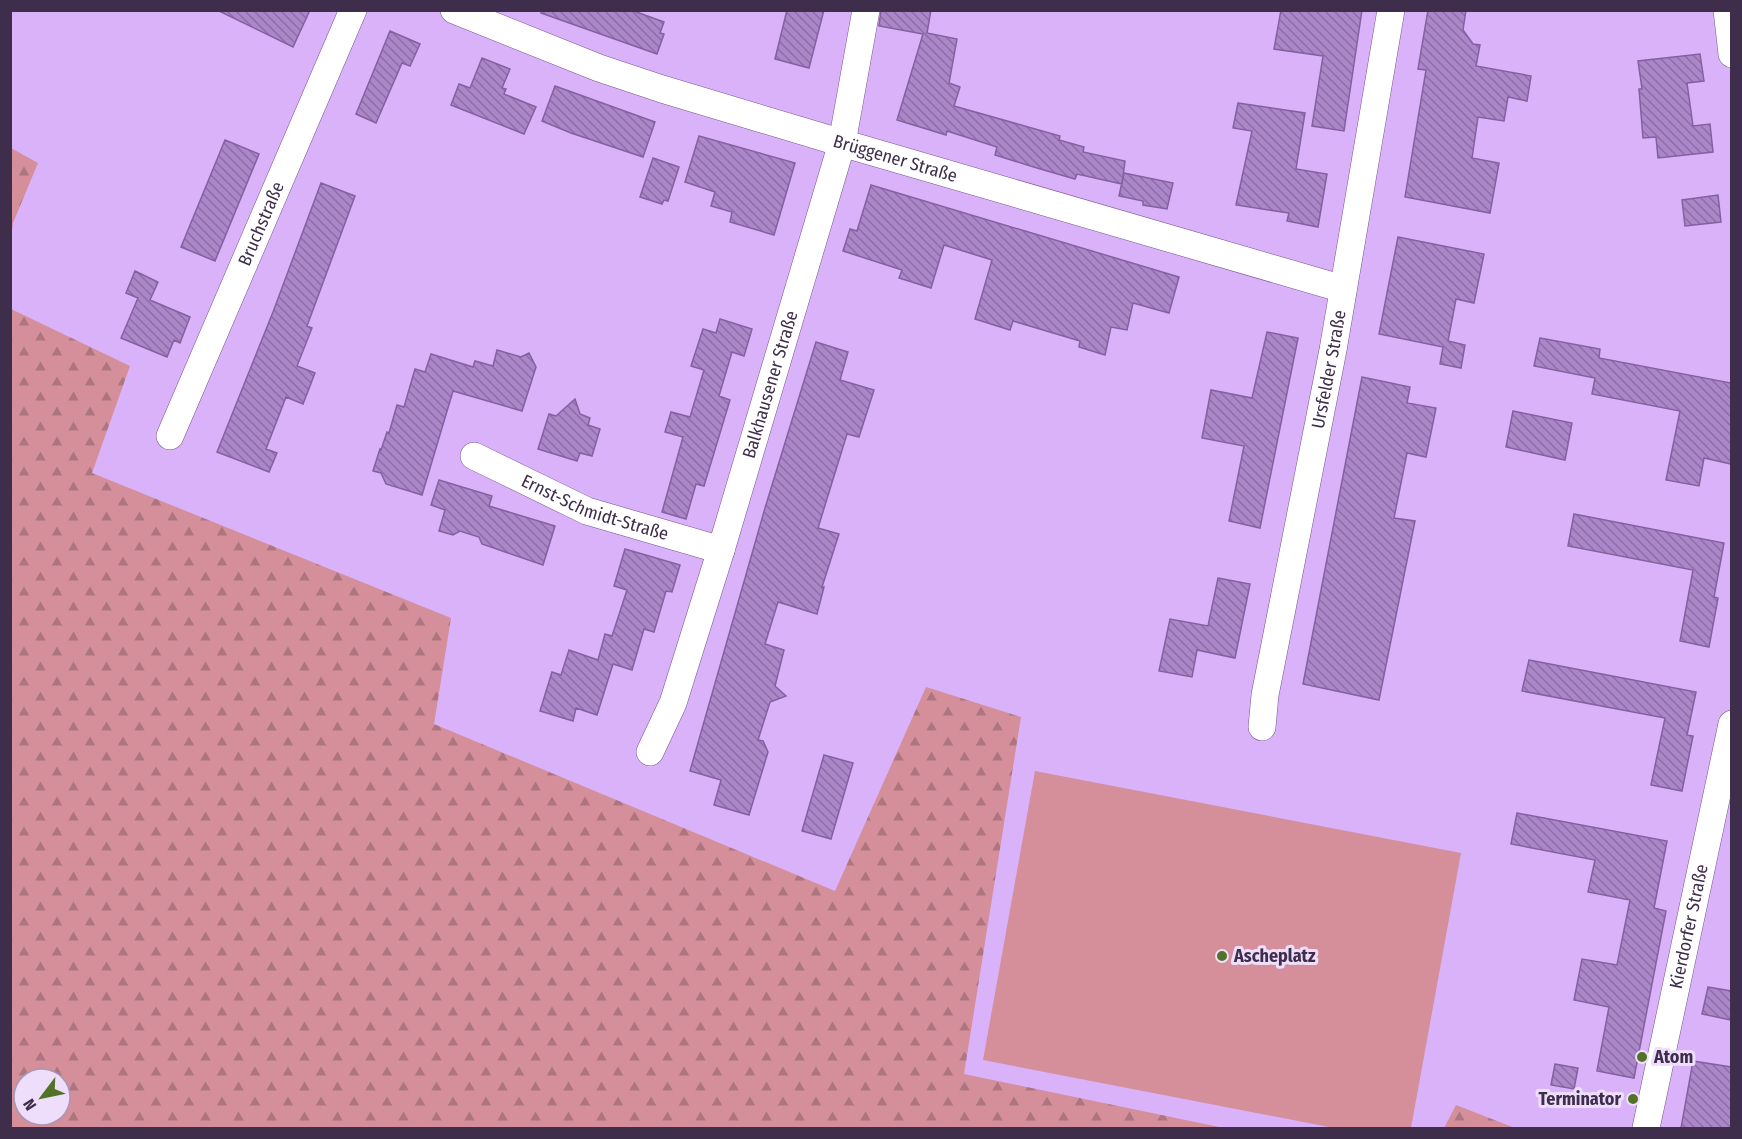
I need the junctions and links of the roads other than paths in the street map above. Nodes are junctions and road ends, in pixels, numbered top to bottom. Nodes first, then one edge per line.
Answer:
1 (353, 10) edge
2 (454, 10) edge
3 (866, 10) edge
4 (1391, 10) edge
5 (1726, 10) edge
6 (1731, 54) edge
7 (842, 144) junction
8 (1343, 289) junction
9 (170, 436) dead end
10 (474, 456) dead end
11 (721, 550) junction
12 (1731, 724) edge
13 (1262, 727) dead end
14 (650, 752) dead end
15 (1646, 1128) edge

1 - 9 street, Bruchstraße
2 - 7 street, Brüggener Straße
3 - 7 street, Balkhausener Straße
4 - 8 street, Ursfelder Straße
5 - 6 street
7 - 8 street, Brüggener Straße
7 - 11 street, Balkhausener Straße
8 - 13 street, Ursfelder Straße
10 - 11 street, Ernst-Schmidt-Straße
11 - 14 street, Balkhausener Straße
12 - 15 street, Kierdorfer Straße

